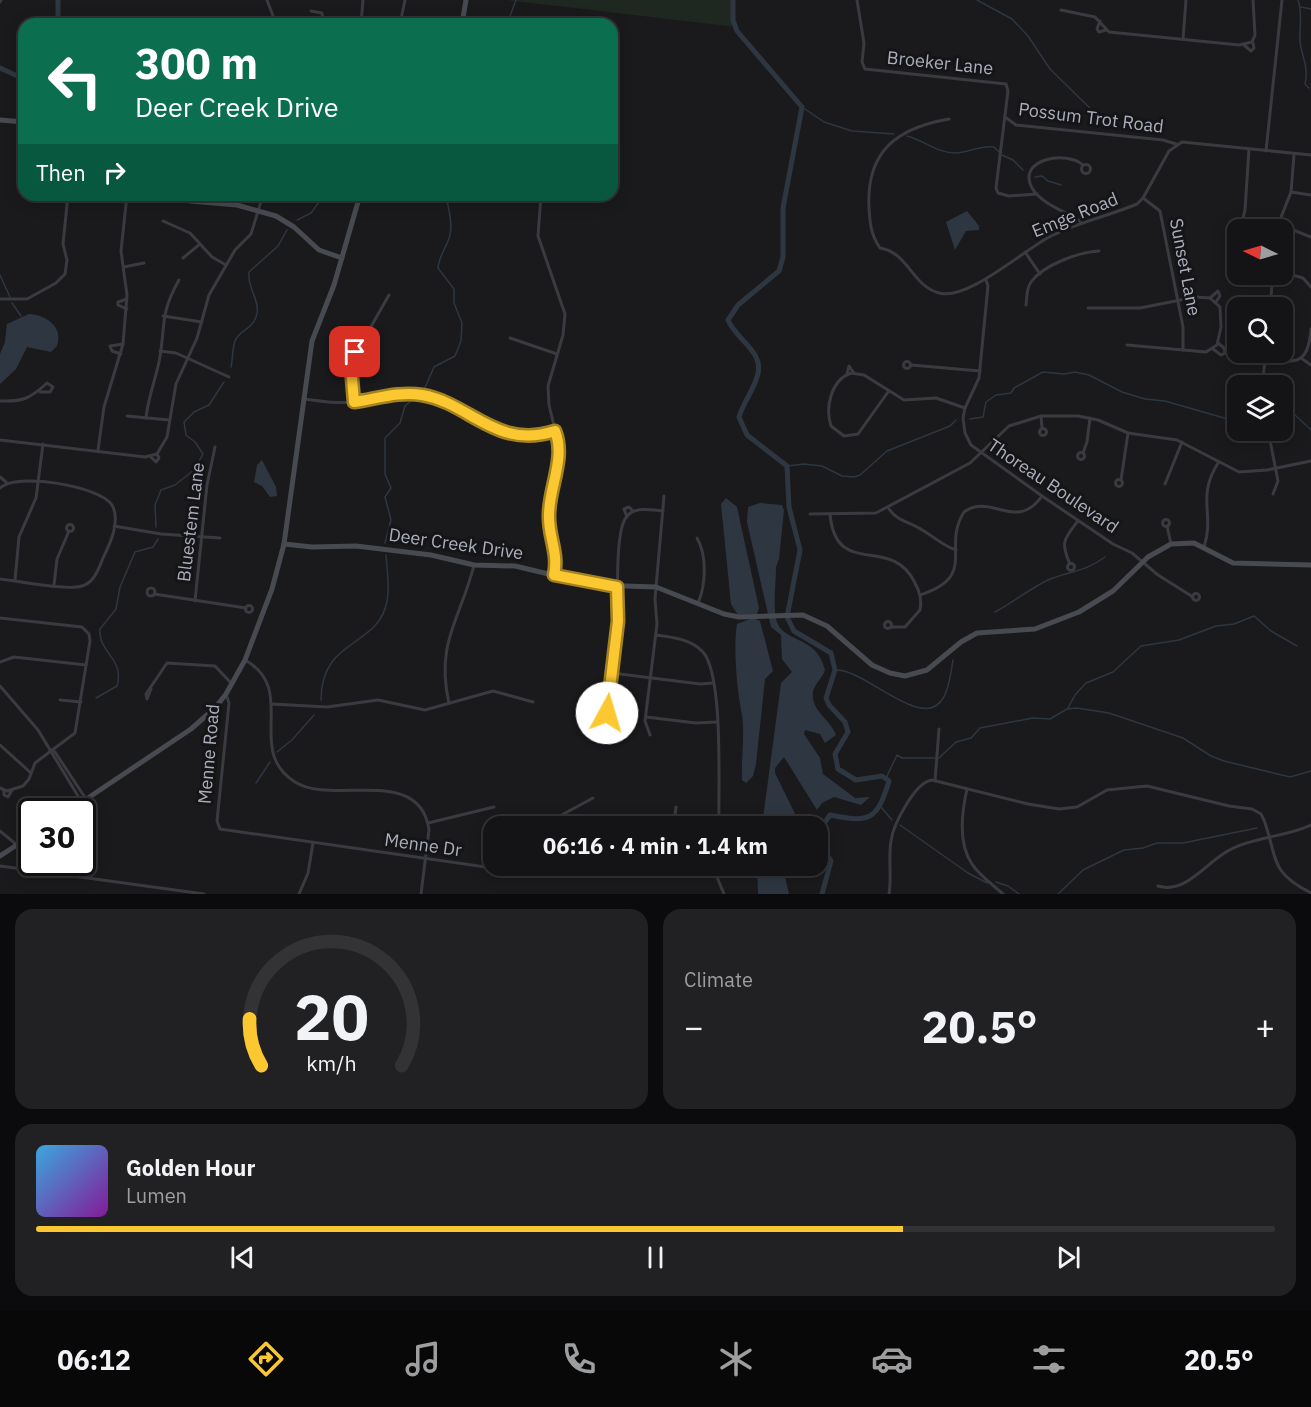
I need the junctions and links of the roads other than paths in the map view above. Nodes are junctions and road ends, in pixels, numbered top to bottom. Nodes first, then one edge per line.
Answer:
1 (267, 0) edge
2 (363, 0) edge
3 (405, 0) edge
4 (466, 0) edge
5 (857, 0) edge
6 (1186, 0) edge
7 (1252, 0) edge
8 (1281, 0) edge
9 (1061, 10) dead end
10 (311, 11) dead end
11 (274, 18) edge
12 (322, 18) edge
13 (362, 18) edge
14 (401, 18) edge
15 (463, 18) edge
16 (1100, 21) junction
17 (1106, 30) junction
18 (1183, 39) junction
19 (1252, 42) junction
20 (1244, 45) junction
21 (1004, 115) junction
22 (949, 119) dead end
23 (0, 120) edge
24 (18, 122) edge
25 (1176, 144) junction
26 (1249, 149) junction
27 (1266, 151) junction
28 (1294, 155) junction
29 (1311, 155) edge
30 (1083, 165) dead end
31 (1291, 192) junction
32 (1037, 194) junction
33 (1311, 195) edge
34 (1143, 198) junction
35 (67, 201) edge
36 (126, 201) edge
37 (195, 201) edge
38 (261, 201) edge
39 (358, 201) edge
40 (541, 201) edge
41 (225, 204) joint
42 (258, 211) junction
43 (1243, 219) edge
44 (1280, 219) edge
45 (163, 221) dead end
46 (1083, 223) junction
47 (1293, 230) edge
48 (1311, 237) edge
49 (200, 244) junction
50 (1099, 251) dead end
51 (1025, 252) junction
52 (183, 258) dead end
53 (342, 258) junction
54 (144, 263) dead end
55 (226, 265) junction
56 (124, 267) junction
57 (1040, 274) junction
58 (1293, 275) edge
59 (179, 280) dead end
60 (986, 280) junction
61 (1309, 282) edge
62 (1311, 287) edge
63 (389, 295) dead end
64 (1210, 298) junction
65 (0, 299) edge
66 (127, 300) junction
67 (1178, 301) junction
68 (1216, 303) junction
69 (1026, 305) dead end
70 (1088, 308) dead end
71 (127, 309) junction
72 (164, 316) junction
73 (202, 322) junction
74 (1311, 329) edge
75 (510, 338) dead end
76 (1218, 343) junction
77 (123, 344) junction
78 (1127, 345) dead end
79 (1213, 349) junction
80 (1183, 350) junction
81 (160, 351) junction
82 (121, 354) junction
83 (557, 354) junction
84 (1306, 354) junction
85 (1311, 357) edge
86 (187, 358) junction
87 (1301, 358) junction
88 (1293, 361) edge
89 (911, 365) dead end
90 (1311, 365) edge
91 (980, 370) junction
92 (854, 373) junction
93 (847, 374) junction
94 (229, 377) dead end
95 (40, 392) dead end
96 (888, 392) junction
97 (303, 399) junction
98 (0, 401) edge
99 (354, 402) junction
100 (965, 408) junction
101 (127, 416) dead end
102 (1041, 416) junction
103 (146, 418) junction
104 (1090, 418) junction
105 (169, 420) junction
106 (1042, 428) dead end
107 (555, 431) junction
108 (1128, 434) junction
109 (0, 440) edge
110 (1271, 441) edge
111 (1182, 442) junction
112 (43, 444) junction
113 (215, 447) dead end
114 (98, 450) junction
115 (980, 453) junction
116 (1083, 453) dead end
117 (157, 454) junction
118 (151, 457) junction
119 (1311, 460) edge
120 (1218, 463) junction
121 (1277, 468) junction
122 (0, 477) edge
123 (1121, 480) dead end
124 (6, 482) junction
125 (39, 482) junction
126 (1165, 484) dead end
127 (0, 487) edge
128 (1273, 494) dead end
129 (664, 496) dead end
130 (1042, 496) junction
131 (889, 509) junction
132 (633, 511) junction
133 (663, 511) junction
134 (810, 514) dead end
135 (830, 514) junction
136 (627, 517) junction
137 (1078, 520) junction
138 (114, 526) junction
139 (1167, 526) dead end
140 (69, 531) dead end
141 (202, 536) junction
142 (220, 538) dead end
143 (697, 538) dead end
144 (284, 544) junction
145 (1171, 544) junction
146 (1204, 547) junction
147 (956, 550) junction
148 (1143, 562) junction
149 (1070, 564) dead end
150 (474, 565) junction
151 (1311, 565) edge
152 (554, 575) junction
153 (0, 579) edge
154 (15, 580) junction
155 (54, 585) junction
156 (617, 587) junction
157 (656, 587) junction
158 (154, 594) dead end
159 (920, 595) junction
160 (1193, 597) dead end
161 (195, 600) junction
162 (697, 604) junction
163 (263, 614) junction
164 (0, 618) edge
165 (891, 627) dead end
166 (656, 635) junction
167 (245, 660) junction
168 (0, 662) edge
169 (86, 665) junction
170 (612, 674) junction
171 (651, 678) junction
172 (713, 683) junction
173 (232, 684) junction
174 (0, 686) edge
175 (151, 689) dead end
176 (226, 694) junction
177 (60, 700) dead end
178 (81, 702) junction
179 (532, 702) dead end
180 (450, 703) junction
181 (272, 704) junction
182 (646, 717) junction
183 (717, 722) junction
184 (939, 729) dead end
185 (650, 735) dead end
186 (608, 741) dead end
187 (0, 745) edge
188 (51, 750) junction
189 (31, 772) junction
190 (934, 781) junction
191 (4, 789) edge
192 (967, 789) junction
193 (82, 798) edge
194 (88, 798) edge
195 (593, 798) dead end
196 (494, 807) dead end
197 (676, 807) dead end
198 (560, 816) edge
199 (675, 816) edge
200 (719, 816) edge
201 (428, 823) junction
202 (1311, 825) edge
203 (0, 831) edge
204 (1270, 838) junction
205 (313, 843) junction
206 (16, 845) joint
207 (0, 856) edge
208 (426, 858) junction
209 (0, 866) edge
210 (483, 866) edge
211 (717, 876) edge
212 (1158, 886) dead end
213 (1311, 893) edge
214 (204, 894) edge
215 (299, 894) edge
216 (421, 894) edge
217 (724, 894) edge
218 (889, 894) edge
219 (1003, 894) edge

1 - 11 street
2 - 13 street
3 - 14 street
4 - 15 street
5 - 21 street, Broeker Lane
6 - 18 street
7 - 19 street
8 - 27 street
9 - 16 street
10 - 12 street
16 - 17 street
16 - 17 street
17 - 18 street
18 - 20 street
19 - 20 street
19 - 20 street
21 - 25 street, Possum Trot Road
21 - 32 street, Broeker Lane
22 - 60 street, Emge Road
23 - 24 street
25 - 26 street
25 - 34 street, Emge Road
26 - 27 street
26 - 43 street
27 - 28 street
28 - 29 street
28 - 31 street
30 - 32 street
31 - 33 street
31 - 44 street
32 - 46 street
34 - 46 street, Emge Road
34 - 67 street, Sunset Lane
35 - 65 street
36 - 56 street
37 - 41 street
38 - 42 street
39 - 53 street
40 - 83 street
41 - 42 street
42 - 53 street
42 - 55 street
45 - 49 street
46 - 51 street, Emge Road
47 - 48 street
49 - 52 street
49 - 55 street
50 - 57 street
51 - 57 street
51 - 60 street, Emge Road
53 - 97 street
54 - 56 street
55 - 73 street
56 - 66 street
57 - 69 street
58 - 61 street
59 - 72 street
60 - 91 street, Thoreau Boulevard
61 - 62 street
63 - 99 street
64 - 67 street
64 - 68 street
64 - 68 street
66 - 71 street
66 - 71 street
67 - 70 street
67 - 80 street, Sunset Lane
68 - 76 street
71 - 77 street
72 - 73 street
72 - 81 street
73 - 86 street
74 - 84 street
75 - 83 street
76 - 79 street
76 - 79 street
77 - 82 street
77 - 82 street
78 - 80 street
79 - 80 street
81 - 86 street
81 - 103 street
82 - 114 street
83 - 107 street
84 - 85 street
84 - 87 street
86 - 94 street
86 - 105 street
87 - 88 street
87 - 90 street
89 - 91 street
91 - 100 street, Thoreau Boulevard
92 - 93 street
92 - 93 street
92 - 96 street
93 - 96 street
95 - 98 street
96 - 100 street
97 - 99 street
97 - 144 street
99 - 107 street
100 - 115 street, Thoreau Boulevard
101 - 103 street
102 - 104 street
102 - 106 street
102 - 115 street
103 - 105 street
104 - 108 street
104 - 116 street
105 - 117 street
107 - 152 street
108 - 111 street
108 - 123 street
109 - 112 street
110 - 121 street
111 - 120 street
111 - 126 street
112 - 114 street
112 - 125 street
113 - 141 street, Bluestem Lane
114 - 118 street
115 - 130 street, Thoreau Boulevard
115 - 131 street
117 - 118 street
117 - 118 street
119 - 121 street
120 - 121 street
120 - 146 street
121 - 128 street
122 - 124 street
124 - 125 street
124 - 127 street
125 - 138 street
125 - 154 street
129 - 133 street
130 - 137 street, Thoreau Boulevard
130 - 147 street
131 - 135 street
131 - 147 street
132 - 133 street
132 - 136 street
132 - 136 street
133 - 157 street
134 - 135 street
135 - 159 street
136 - 156 street
137 - 148 street, Thoreau Boulevard
137 - 149 street
138 - 141 street
138 - 155 street
139 - 145 street
140 - 155 street
141 - 142 street
141 - 161 street, Bluestem Lane
143 - 162 street
144 - 150 street, Deer Creek Drive
144 - 163 street
145 - 146 street
145 - 148 street, Deer Creek Drive
146 - 151 street
147 - 159 street
148 - 160 street, Thoreau Boulevard
148 - 162 street, Deer Creek Drive
150 - 152 street, Deer Creek Drive
150 - 180 street
152 - 156 street, Deer Creek Drive
153 - 154 street
154 - 155 street
156 - 157 street, Deer Creek Drive
156 - 170 street
157 - 162 street, Deer Creek Drive
157 - 166 street
158 - 161 street
159 - 165 street
161 - 163 street
163 - 167 street
164 - 169 street
166 - 171 street
166 - 172 street
167 - 173 street
167 - 181 street
168 - 169 street
169 - 178 street
170 - 171 street
170 - 186 street
171 - 172 street
171 - 182 street
172 - 183 street
173 - 175 street
173 - 176 street
174 - 188 street
176 - 194 street
176 - 205 street, Menne Road
177 - 178 street
178 - 188 street
179 - 180 street
180 - 181 street
181 - 201 street
182 - 183 street
182 - 185 street
183 - 200 street
184 - 190 street
187 - 189 street
188 - 189 street
188 - 193 street
189 - 191 street
190 - 192 street
190 - 218 street
192 - 204 street
192 - 219 street
195 - 198 street
196 - 201 street
197 - 199 street
201 - 208 street
202 - 204 street
203 - 206 street
204 - 212 street
204 - 213 street
205 - 208 street, Menne Dr
205 - 215 street
206 - 207 street
208 - 210 street, Menne Dr
208 - 216 street
209 - 214 street
211 - 217 street

